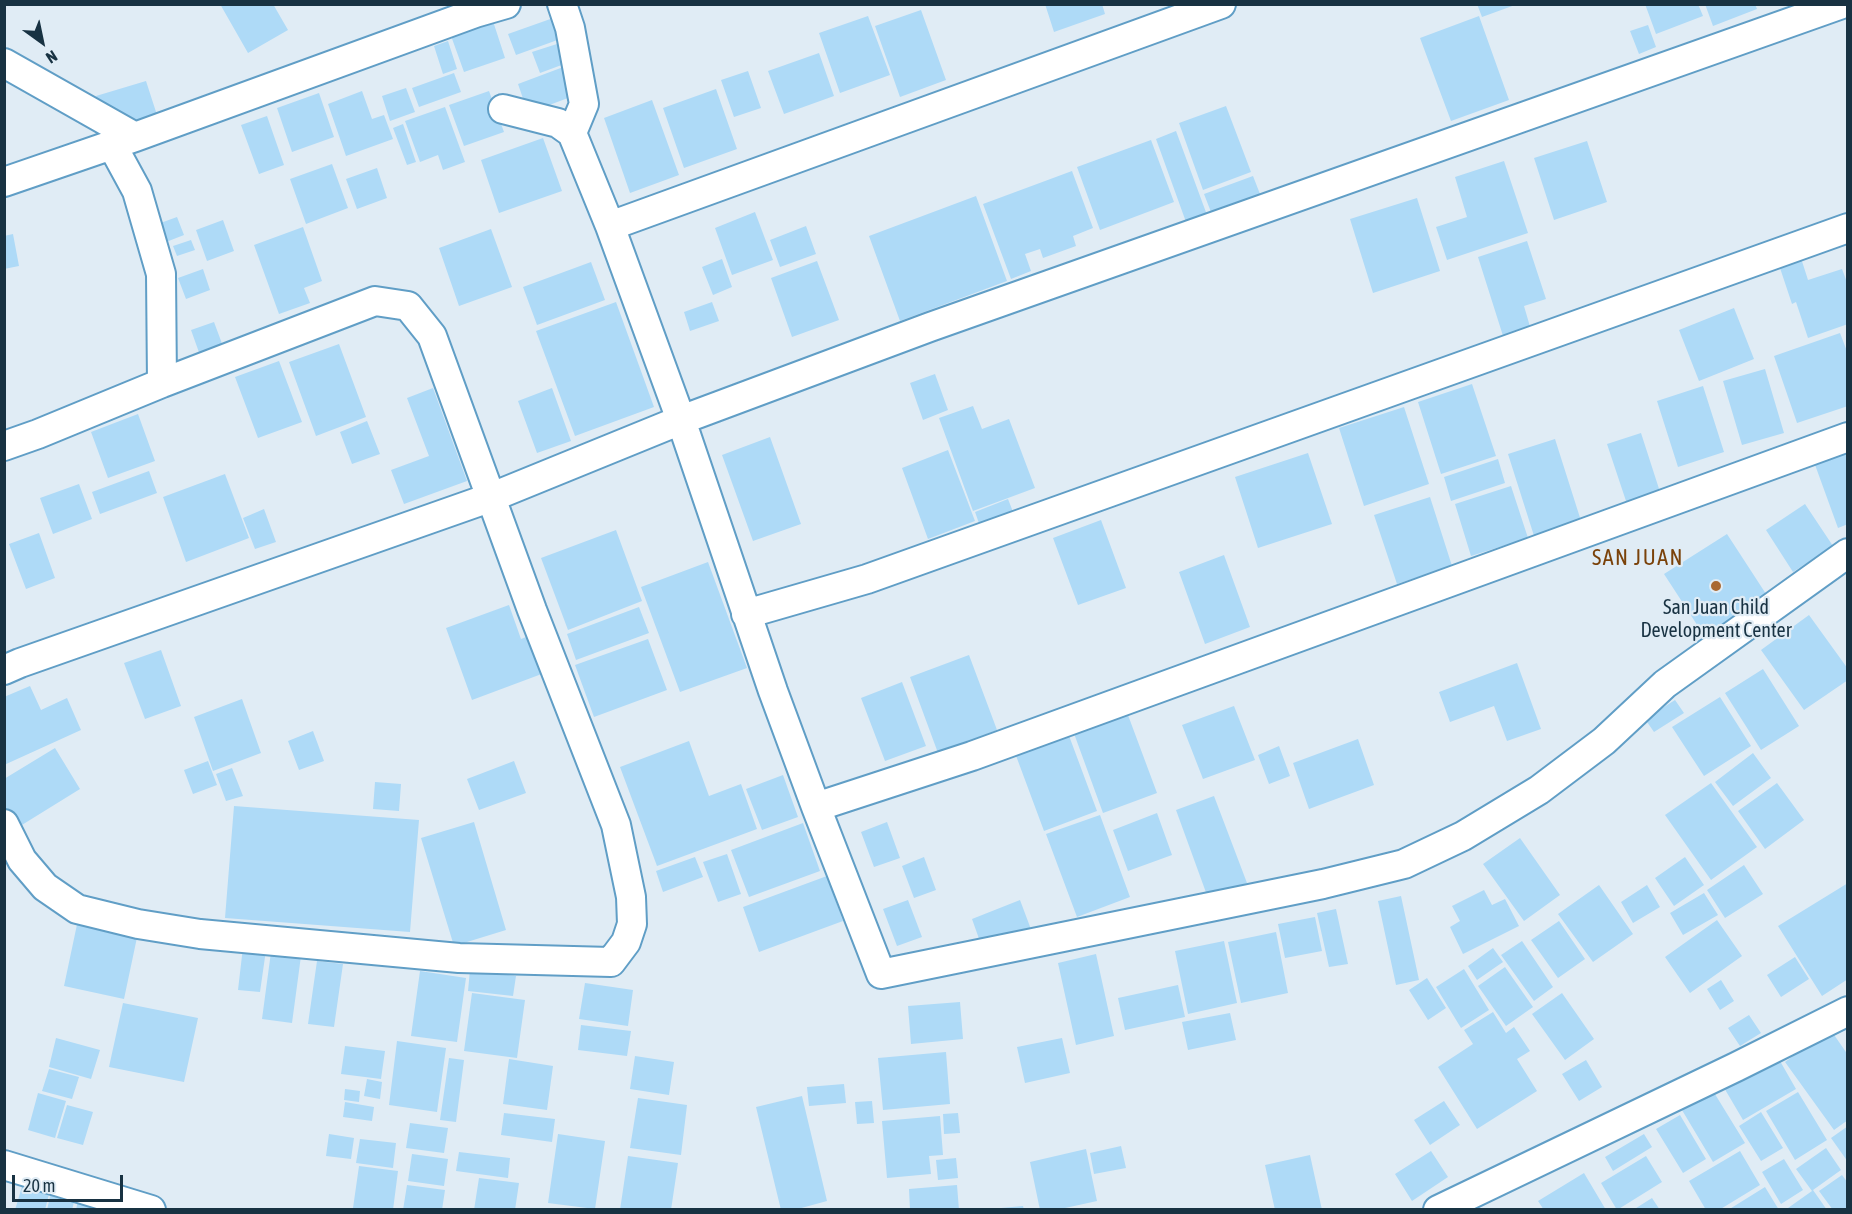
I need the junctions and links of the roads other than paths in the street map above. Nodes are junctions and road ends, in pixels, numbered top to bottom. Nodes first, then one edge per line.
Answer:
1 (506, 4) edge
2 (562, 4) edge
3 (1221, 4) edge
4 (1842, 4) edge
5 (4, 63) edge
6 (502, 109) dead end
7 (572, 133) junction
8 (123, 141) junction
9 (4, 182) edge
10 (610, 226) junction
11 (1848, 228) edge
12 (162, 383) junction
13 (681, 420) junction
14 (1848, 437) edge
15 (4, 446) edge
16 (492, 497) junction
17 (1848, 553) edge
18 (746, 614) junction
19 (4, 670) edge
20 (816, 807) junction
21 (4, 824) edge
22 (1848, 1011) edge
23 (4, 1165) edge
24 (151, 1209) edge
25 (1438, 1209) edge

1 - 8 street
2 - 7 street
3 - 10 street
4 - 13 street
5 - 8 street
6 - 7 street
7 - 10 street
8 - 9 street
8 - 12 street
10 - 13 street
11 - 18 street
12 - 15 street
12 - 16 street
13 - 16 street
13 - 18 street
14 - 20 street
16 - 19 street
16 - 21 street
17 - 20 street
18 - 20 street
22 - 25 street
23 - 24 street

